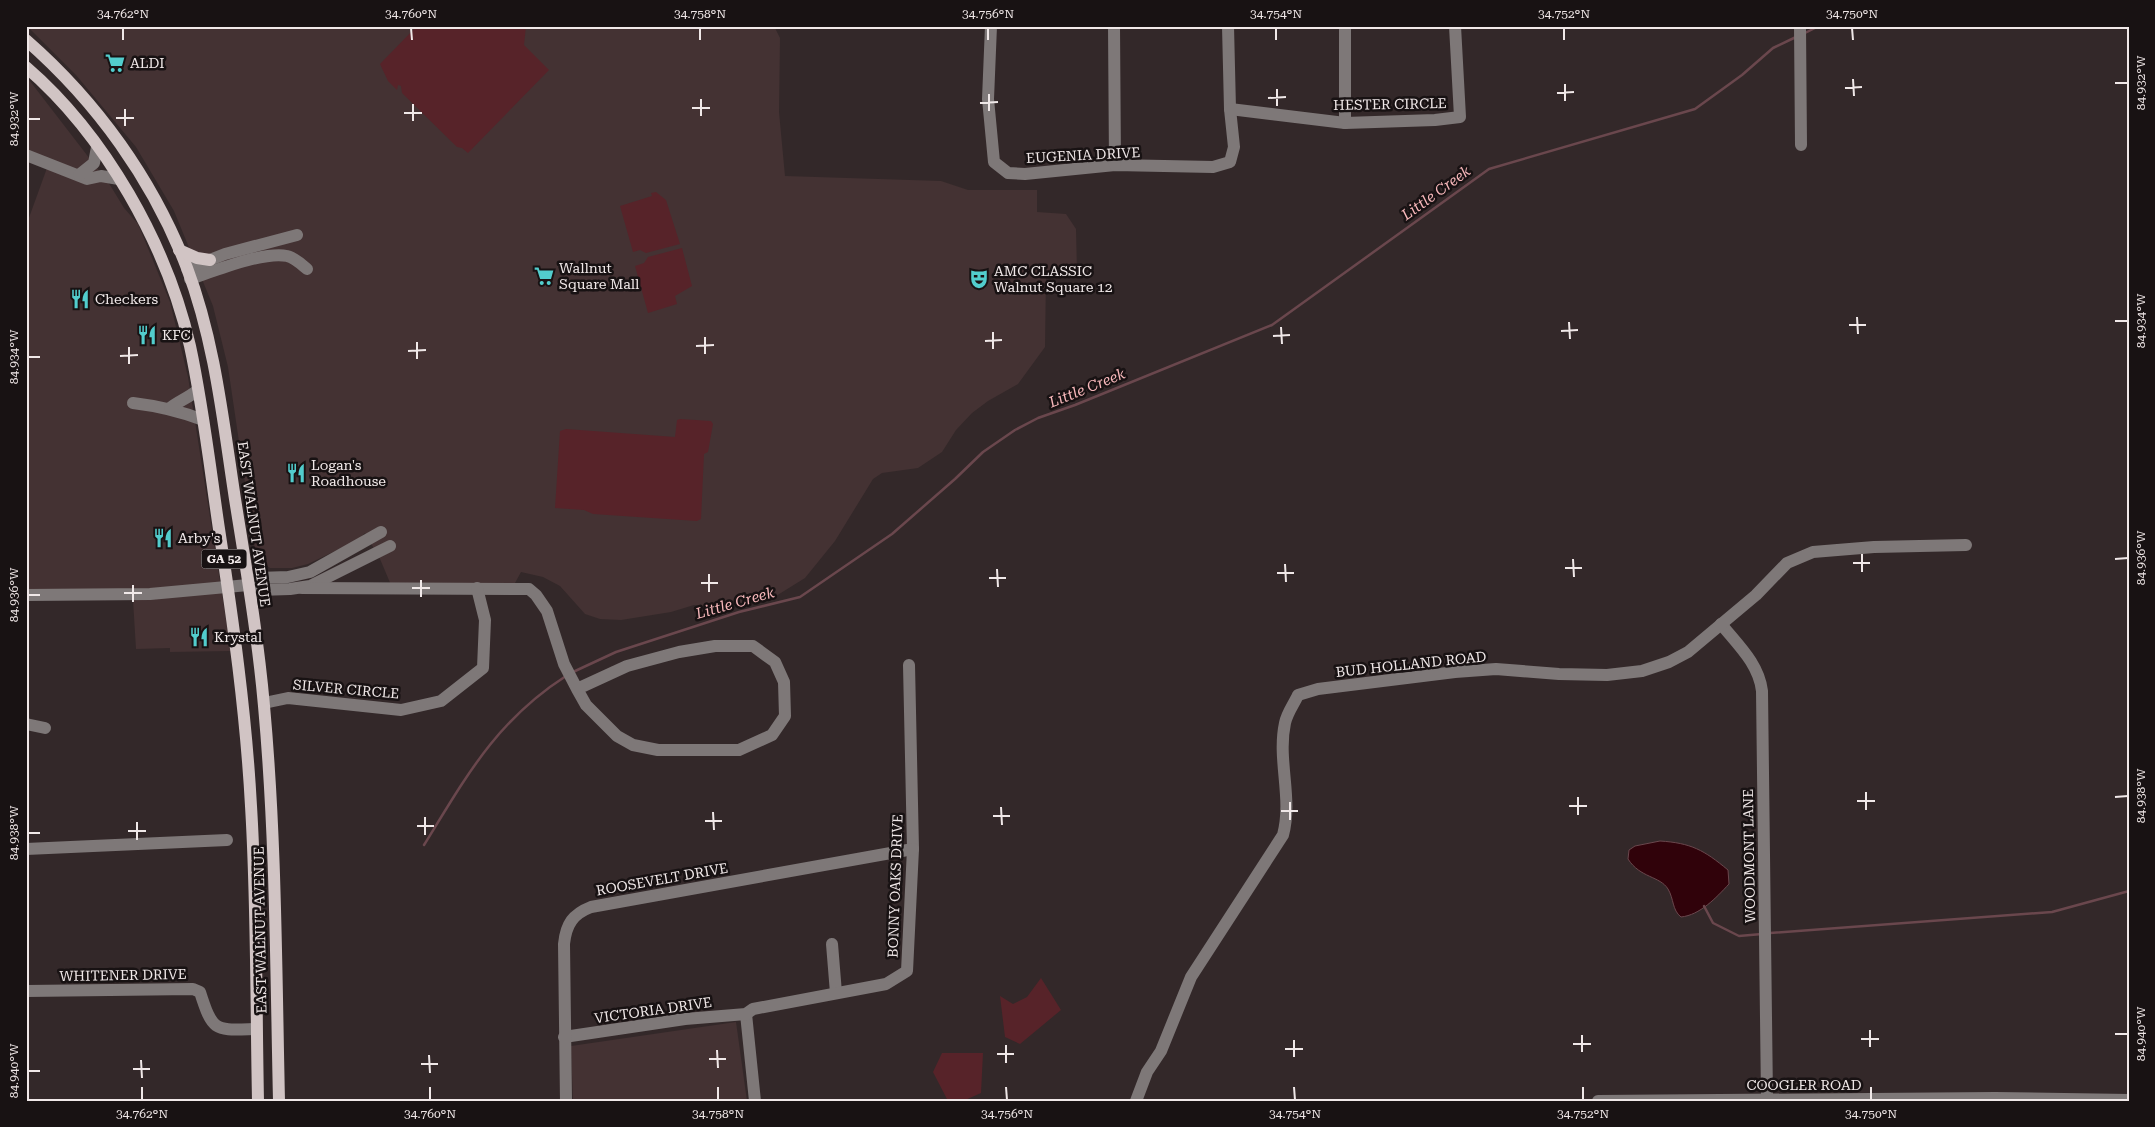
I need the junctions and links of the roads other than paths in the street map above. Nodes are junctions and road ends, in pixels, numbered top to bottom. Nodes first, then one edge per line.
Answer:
1 (991, 26) edge
2 (1114, 26) edge
3 (1228, 26) edge
4 (1345, 26) edge
5 (1455, 26) edge
6 (1800, 26) edge
7 (26, 40) edge
8 (26, 67) edge
9 (1230, 109) junction
10 (1345, 123) junction
11 (1800, 145) dead end
12 (97, 147) junction
13 (26, 155) edge
14 (1115, 166) junction
15 (79, 174) junction
16 (119, 179) junction
17 (297, 235) dead end
18 (179, 250) junction
19 (210, 260) junction
20 (307, 269) dead end
21 (189, 274) junction
22 (198, 390) junction
23 (133, 403) dead end
24 (170, 408) junction
25 (202, 420) junction
26 (381, 532) dead end
27 (1966, 545) dead end
28 (390, 546) dead end
29 (248, 585) junction
30 (228, 588) junction
31 (302, 588) junction
32 (477, 588) junction
33 (26, 596) edge
34 (1722, 624) junction
35 (909, 665) dead end
36 (576, 688) junction
37 (264, 703) junction
38 (26, 724) edge
39 (45, 728) dead end
40 (227, 840) dead end
41 (26, 848) edge
42 (913, 849) junction
43 (832, 944) dead end
44 (26, 992) edge
45 (836, 994) junction
46 (746, 1014) junction
47 (256, 1029) junction
48 (564, 1037) junction
49 (1767, 1100) edge
50 (1939, 1100) edge
51 (2129, 1100) edge
52 (258, 1101) edge
53 (278, 1101) edge
54 (566, 1101) edge
55 (755, 1101) edge
56 (1136, 1101) edge
57 (1598, 1101) edge

1 - 14 street, EUGENIA DRIVE
2 - 14 street
3 - 9 street
4 - 10 street
5 - 10 street, HESTER CIRCLE
6 - 11 street
7 - 18 main road, EAST WALNUT AVENUE / GA 52
8 - 12 main road, EAST WALNUT AVENUE / GA 52
9 - 10 street, HESTER CIRCLE
9 - 14 street, EUGENIA DRIVE
12 - 15 street
12 - 16 main road, EAST WALNUT AVENUE / GA 52
13 - 15 street
15 - 16 street
16 - 22 main road, EAST WALNUT AVENUE / GA 52
17 - 19 street
18 - 19 main road
18 - 21 main road, EAST WALNUT AVENUE / GA 52
19 - 21 street
20 - 21 street
21 - 29 main road, EAST WALNUT AVENUE / GA 52
22 - 24 street
22 - 25 main road, EAST WALNUT AVENUE / GA 52
23 - 24 street
24 - 25 street
25 - 30 main road, EAST WALNUT AVENUE / GA 52
26 - 29 street
27 - 34 street, BUD HOLLAND ROAD
28 - 31 street
29 - 30 street
29 - 31 street
29 - 37 main road, EAST WALNUT AVENUE / GA 52
30 - 33 street
30 - 47 main road, EAST WALNUT AVENUE / GA 52
31 - 32 street
32 - 36 street
32 - 37 street, SILVER CIRCLE
34 - 49 street, WOODMONT LANE
34 - 56 street, BUD HOLLAND ROAD
35 - 42 street, BONNY OAKS DRIVE
36 - 36 street
37 - 53 main road, EAST WALNUT AVENUE / GA 52
38 - 39 street
40 - 41 street
42 - 45 street, BONNY OAKS DRIVE
42 - 48 street, ROOSEVELT DRIVE
43 - 45 street
44 - 47 street, WHITENER DRIVE
45 - 46 street, BONNY OAKS DRIVE
46 - 48 street, VICTORIA DRIVE
46 - 55 street
47 - 52 main road, EAST WALNUT AVENUE / GA 52
48 - 54 street, ROOSEVELT DRIVE
49 - 50 street, COOGLER ROAD
49 - 57 street, COOGLER ROAD
50 - 51 street, COOGLER ROAD

